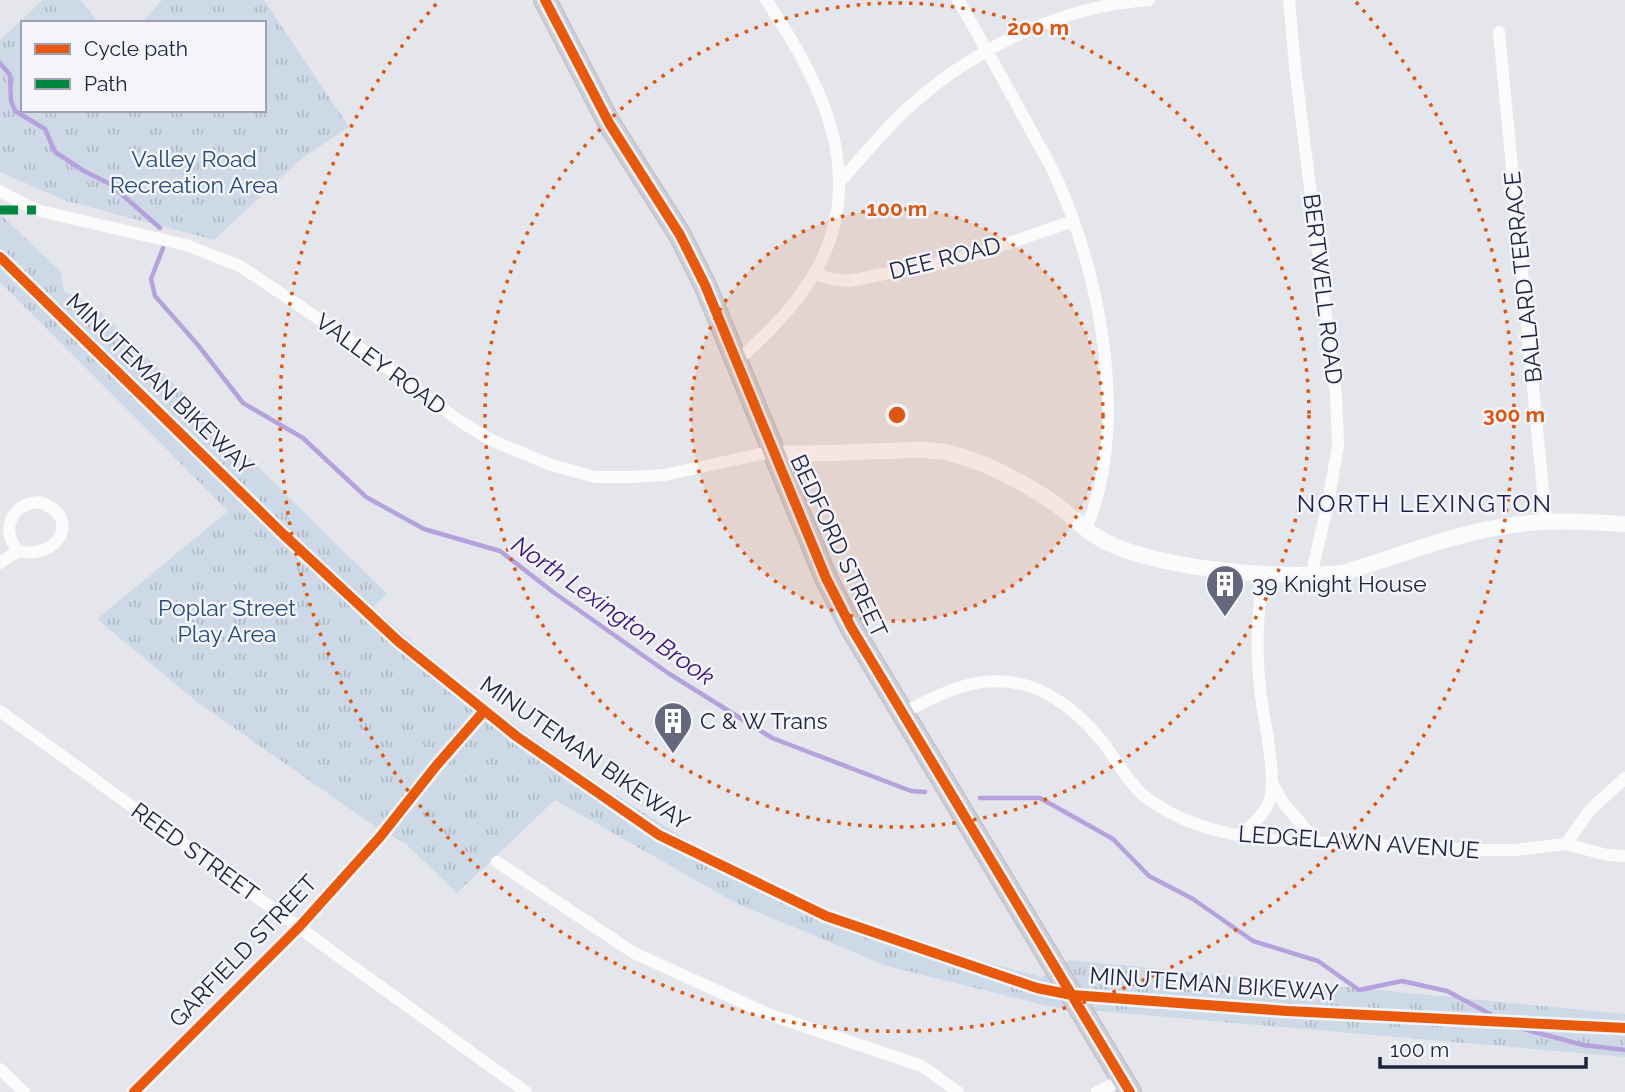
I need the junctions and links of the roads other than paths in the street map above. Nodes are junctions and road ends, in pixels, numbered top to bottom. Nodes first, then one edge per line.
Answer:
1 (545, 0) edge
2 (766, 0) edge
3 (958, 0) edge
4 (1149, 0) edge
5 (1289, 0) edge
6 (1499, 32) dead end
7 (988, 52) junction
8 (839, 183) junction
9 (0, 191) edge
10 (1073, 221) junction
11 (815, 274) junction
12 (736, 362) junction
13 (773, 453) junction
14 (1546, 522) junction
15 (1625, 524) edge
16 (1086, 529) junction
17 (18, 551) junction
18 (0, 564) edge
19 (1264, 574) junction
20 (1311, 576) junction
21 (0, 711) edge
22 (902, 713) junction
23 (1625, 778) edge
24 (1272, 783) junction
25 (380, 836) dead end
26 (1240, 836) junction
27 (1317, 842) junction
28 (1566, 844) junction
29 (1625, 856) edge
30 (497, 862) dead end
31 (300, 926) junction
32 (0, 1069) edge
33 (1126, 1086) edge
34 (523, 1091) edge
35 (24, 1092) edge
36 (134, 1092) edge
37 (958, 1092) edge
38 (1097, 1092) edge

1 - 12 main road, BEDFORD STREET
2 - 8 street
3 - 7 street
4 - 7 street
5 - 20 street, BERTWELL ROAD
6 - 14 street, BALLARD TERRACE
7 - 8 street
7 - 10 street
8 - 11 street
9 - 13 street, VALLEY ROAD
10 - 11 street, DEE ROAD
10 - 16 street
11 - 12 street
12 - 13 main road, BEDFORD STREET
13 - 16 street
13 - 22 main road, BEDFORD STREET
14 - 15 street
14 - 20 street
16 - 19 street
17 - 17 street
17 - 18 street
19 - 20 street
19 - 24 street
21 - 31 street, REED STREET
22 - 26 street, LEDGELAWN AVENUE
22 - 33 main road, BEDFORD STREET
23 - 28 street
24 - 26 street
24 - 27 street
25 - 31 street, GARFIELD STREET
26 - 27 street, LEDGELAWN AVENUE
27 - 28 street, LEDGELAWN AVENUE
28 - 29 street, LEDGELAWN AVENUE
30 - 37 street
31 - 34 street, REED STREET
31 - 36 street, GARFIELD STREET
32 - 35 street
33 - 38 street

